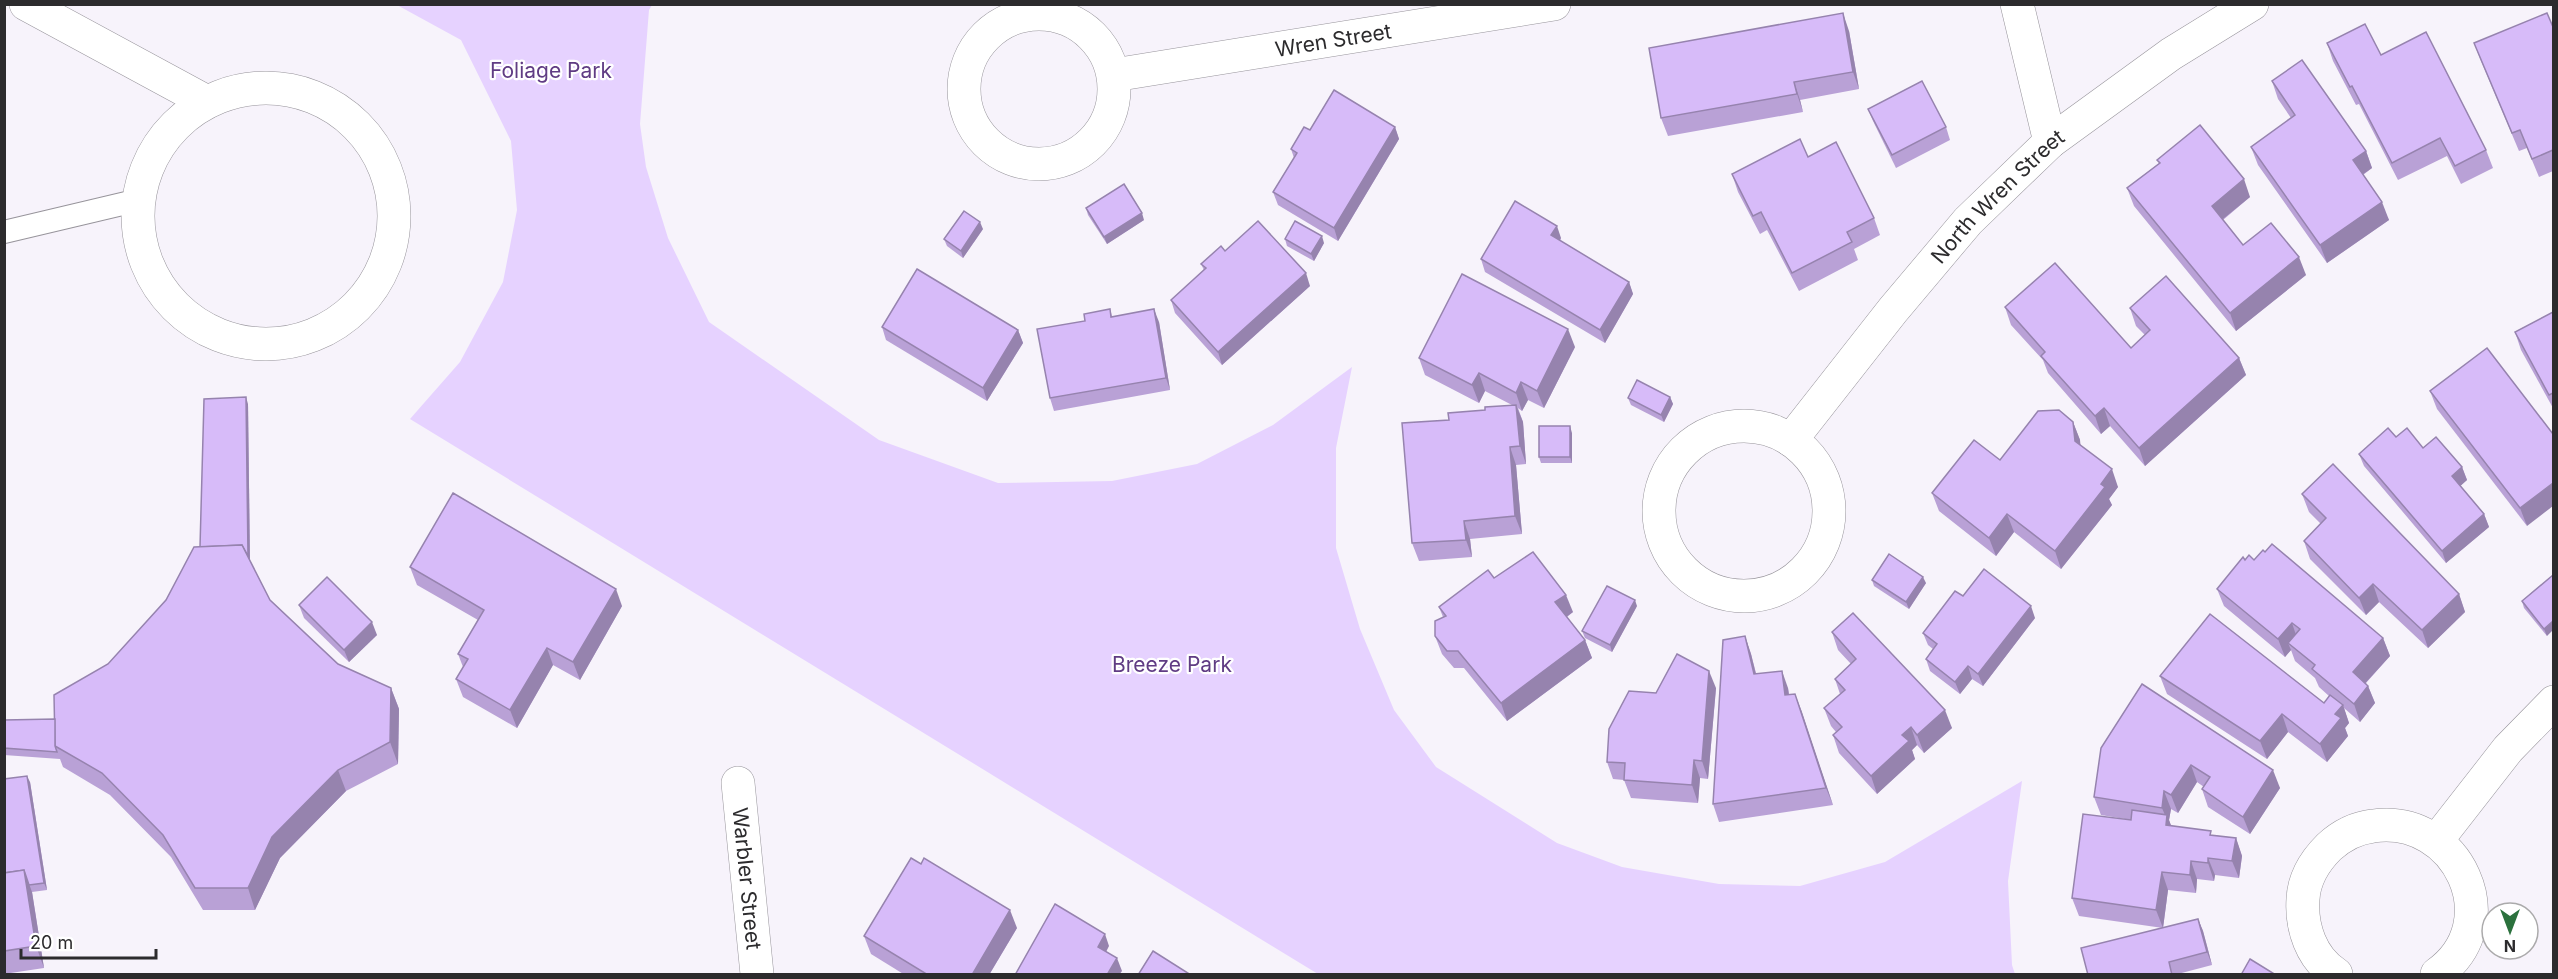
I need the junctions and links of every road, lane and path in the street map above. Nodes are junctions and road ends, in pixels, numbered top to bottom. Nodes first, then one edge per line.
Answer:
1 (26, 4) edge
2 (1554, 4) edge
3 (2018, 4) edge
4 (2252, 4) edge
5 (1114, 75) junction
6 (207, 102) junction
7 (2050, 142) junction
8 (139, 200) junction
9 (4, 232) edge
10 (1791, 440) junction
11 (2553, 702) edge
12 (738, 783) dead end
13 (2436, 840) junction
14 (757, 975) edge
15 (2336, 975) edge
16 (2437, 975) edge

1 - 6 street
2 - 5 street, Wren Street
3 - 7 street
4 - 7 street, North Wren Street
5 - 5 street
6 - 8 street
6 - 8 street
7 - 10 street, North Wren Street
8 - 9 lane
10 - 10 street
11 - 13 street
12 - 14 street, Warbler Street
13 - 15 street
13 - 16 street

